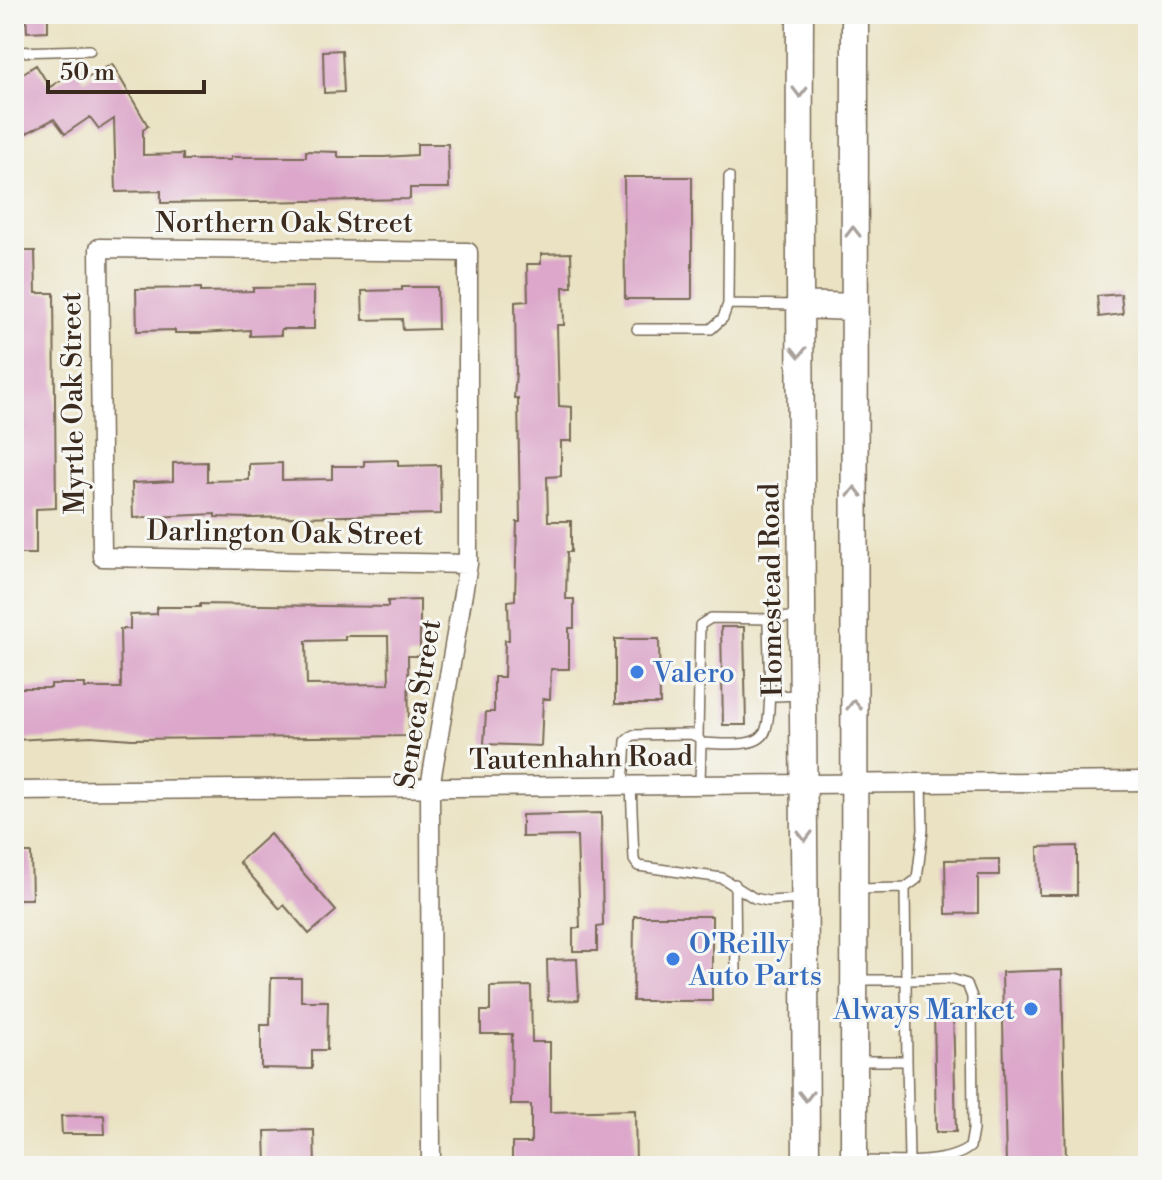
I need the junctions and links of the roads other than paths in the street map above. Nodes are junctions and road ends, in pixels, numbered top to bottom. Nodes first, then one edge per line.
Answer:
1 (800, 14) edge
2 (855, 14) edge
3 (90, 50) dead end
4 (14, 52) edge
5 (729, 177) dead end
6 (99, 248) joint
7 (468, 252) joint
8 (728, 304) junction
9 (799, 305) junction
10 (853, 307) junction
11 (637, 329) dead end
12 (102, 557) joint
13 (468, 564) junction
14 (803, 616) junction
15 (771, 619) junction
16 (770, 690) junction
17 (803, 695) junction
18 (700, 740) junction
19 (1148, 781) edge
20 (922, 782) junction
21 (805, 783) junction
22 (853, 783) junction
23 (700, 784) junction
24 (627, 785) junction
25 (430, 787) junction
26 (14, 791) edge
27 (735, 884) junction
28 (905, 888) junction
29 (853, 889) junction
30 (805, 899) junction
31 (736, 973) dead end
32 (854, 980) junction
33 (906, 980) junction
34 (854, 1061) junction
35 (907, 1061) junction
36 (909, 1160) junction
37 (854, 1164) edge
38 (431, 1166) edge
39 (806, 1166) edge

1 -> 9 main road, Homestead Road
10 -> 2 main road
3 - 4 lane
5 - 8 lane
6 - 7 street, Northern Oak Street
6 - 12 street, Myrtle Oak Street
7 - 13 street, Seneca Street
8 - 9 lane
8 - 11 lane
9 - 10 main road
9 -> 14 main road, Homestead Road
22 -> 10 main road
12 - 13 street, Darlington Oak Street
13 - 25 street, Seneca Street
14 - 15 lane
14 - 17 main road, Homestead Road
15 - 16 lane
15 - 18 lane
16 - 17 lane
16 - 18 lane
17 - 21 main road, Homestead Road
18 - 23 lane
18 - 24 lane
19 - 20 street, Tautenhahn Road
20 - 22 street, Tautenhahn Road
20 - 28 lane
21 - 22 street, Tautenhahn Road
21 - 23 street, Tautenhahn Road
21 -> 30 main road, Homestead Road
22 - 29 main road
23 - 24 street, Tautenhahn Road
24 - 25 street, Tautenhahn Road
24 - 27 lane
25 - 26 street, Tautenhahn Road
25 - 38 street, Seneca Street
27 - 30 lane
27 - 31 lane
28 - 29 lane
28 - 33 lane
29 - 32 main road
30 -> 39 main road, Homestead Road
32 - 33 lane
32 - 34 main road
33 - 35 lane
33 - 36 lane
34 - 35 lane
34 - 37 main road
35 - 36 lane
36 - 37 lane

